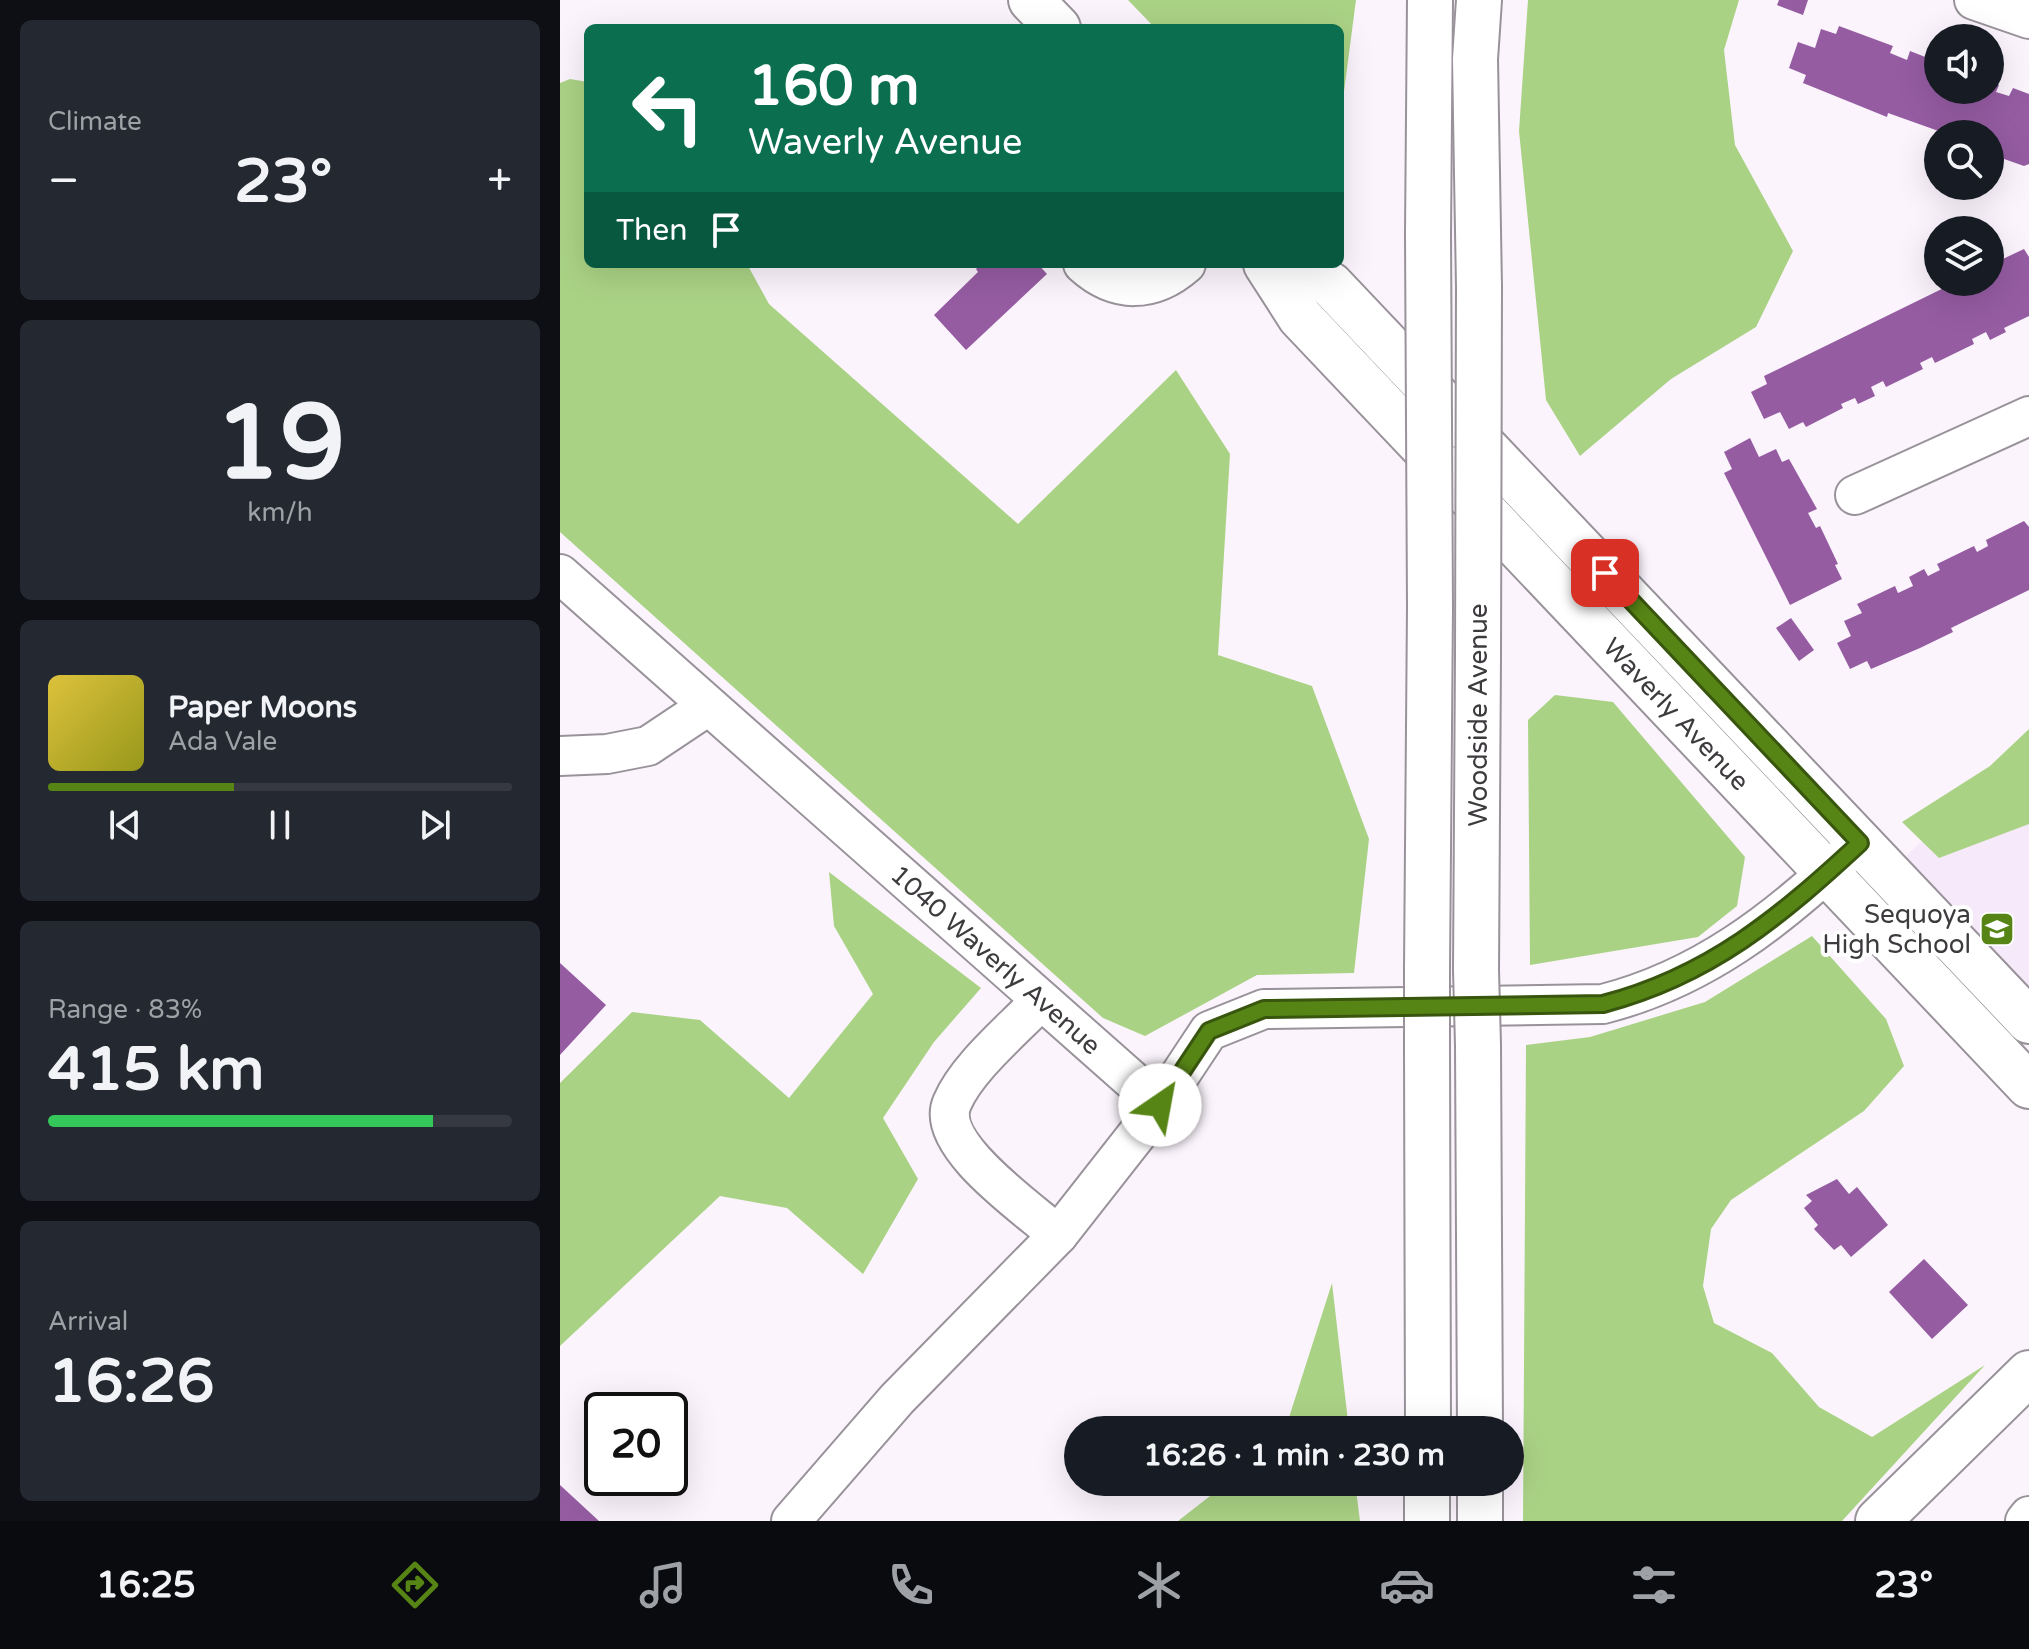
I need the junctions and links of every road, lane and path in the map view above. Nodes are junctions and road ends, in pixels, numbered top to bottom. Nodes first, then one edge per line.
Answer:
1 (1031, 0) edge
2 (1430, 0) edge
3 (1479, 0) edge
4 (1974, 0) edge
5 (2029, 19) edge
6 (1054, 24) edge
7 (1088, 268) edge
8 (1181, 268) edge
9 (1269, 268) edge
10 (1307, 268) edge
11 (2029, 416) edge
12 (1855, 495) dead end
13 (560, 574) edge
14 (708, 706) junction
15 (560, 756) edge
16 (1860, 843) junction
17 (1828, 872) junction
18 (1040, 1001) junction
19 (2029, 1021) edge
20 (2029, 1086) edge
21 (1160, 1105) junction
22 (1058, 1235) junction
23 (2029, 1373) edge
24 (1428, 1416) edge
25 (1480, 1416) edge
26 (1427, 1496) edge
27 (1480, 1496) edge
28 (2029, 1516) edge
29 (791, 1521) edge
30 (1427, 1521) edge
31 (1480, 1521) edge
32 (1878, 1521) edge
33 (2025, 1521) edge

1 - 6 main road
2 - 24 main road, Woodside Avenue, bridge
3 - 25 main road, Woodside Avenue, bridge
4 - 5 street
7 - 8 street
9 - 17 main road, Waverly Avenue
10 - 16 main road, Waverly Avenue
11 - 12 street
13 - 14 street, 1040 Waverly Avenue
14 - 15 street
14 - 18 street, 1040 Waverly Avenue
16 - 17 street
16 - 19 main road, Waverly Avenue
17 - 20 main road, Waverly Avenue
17 - 21 street
18 - 21 street, 1040 Waverly Avenue
18 - 22 street
21 - 22 street
22 - 29 street
23 - 32 main road
26 - 30 main road
27 - 31 main road
28 - 33 street

